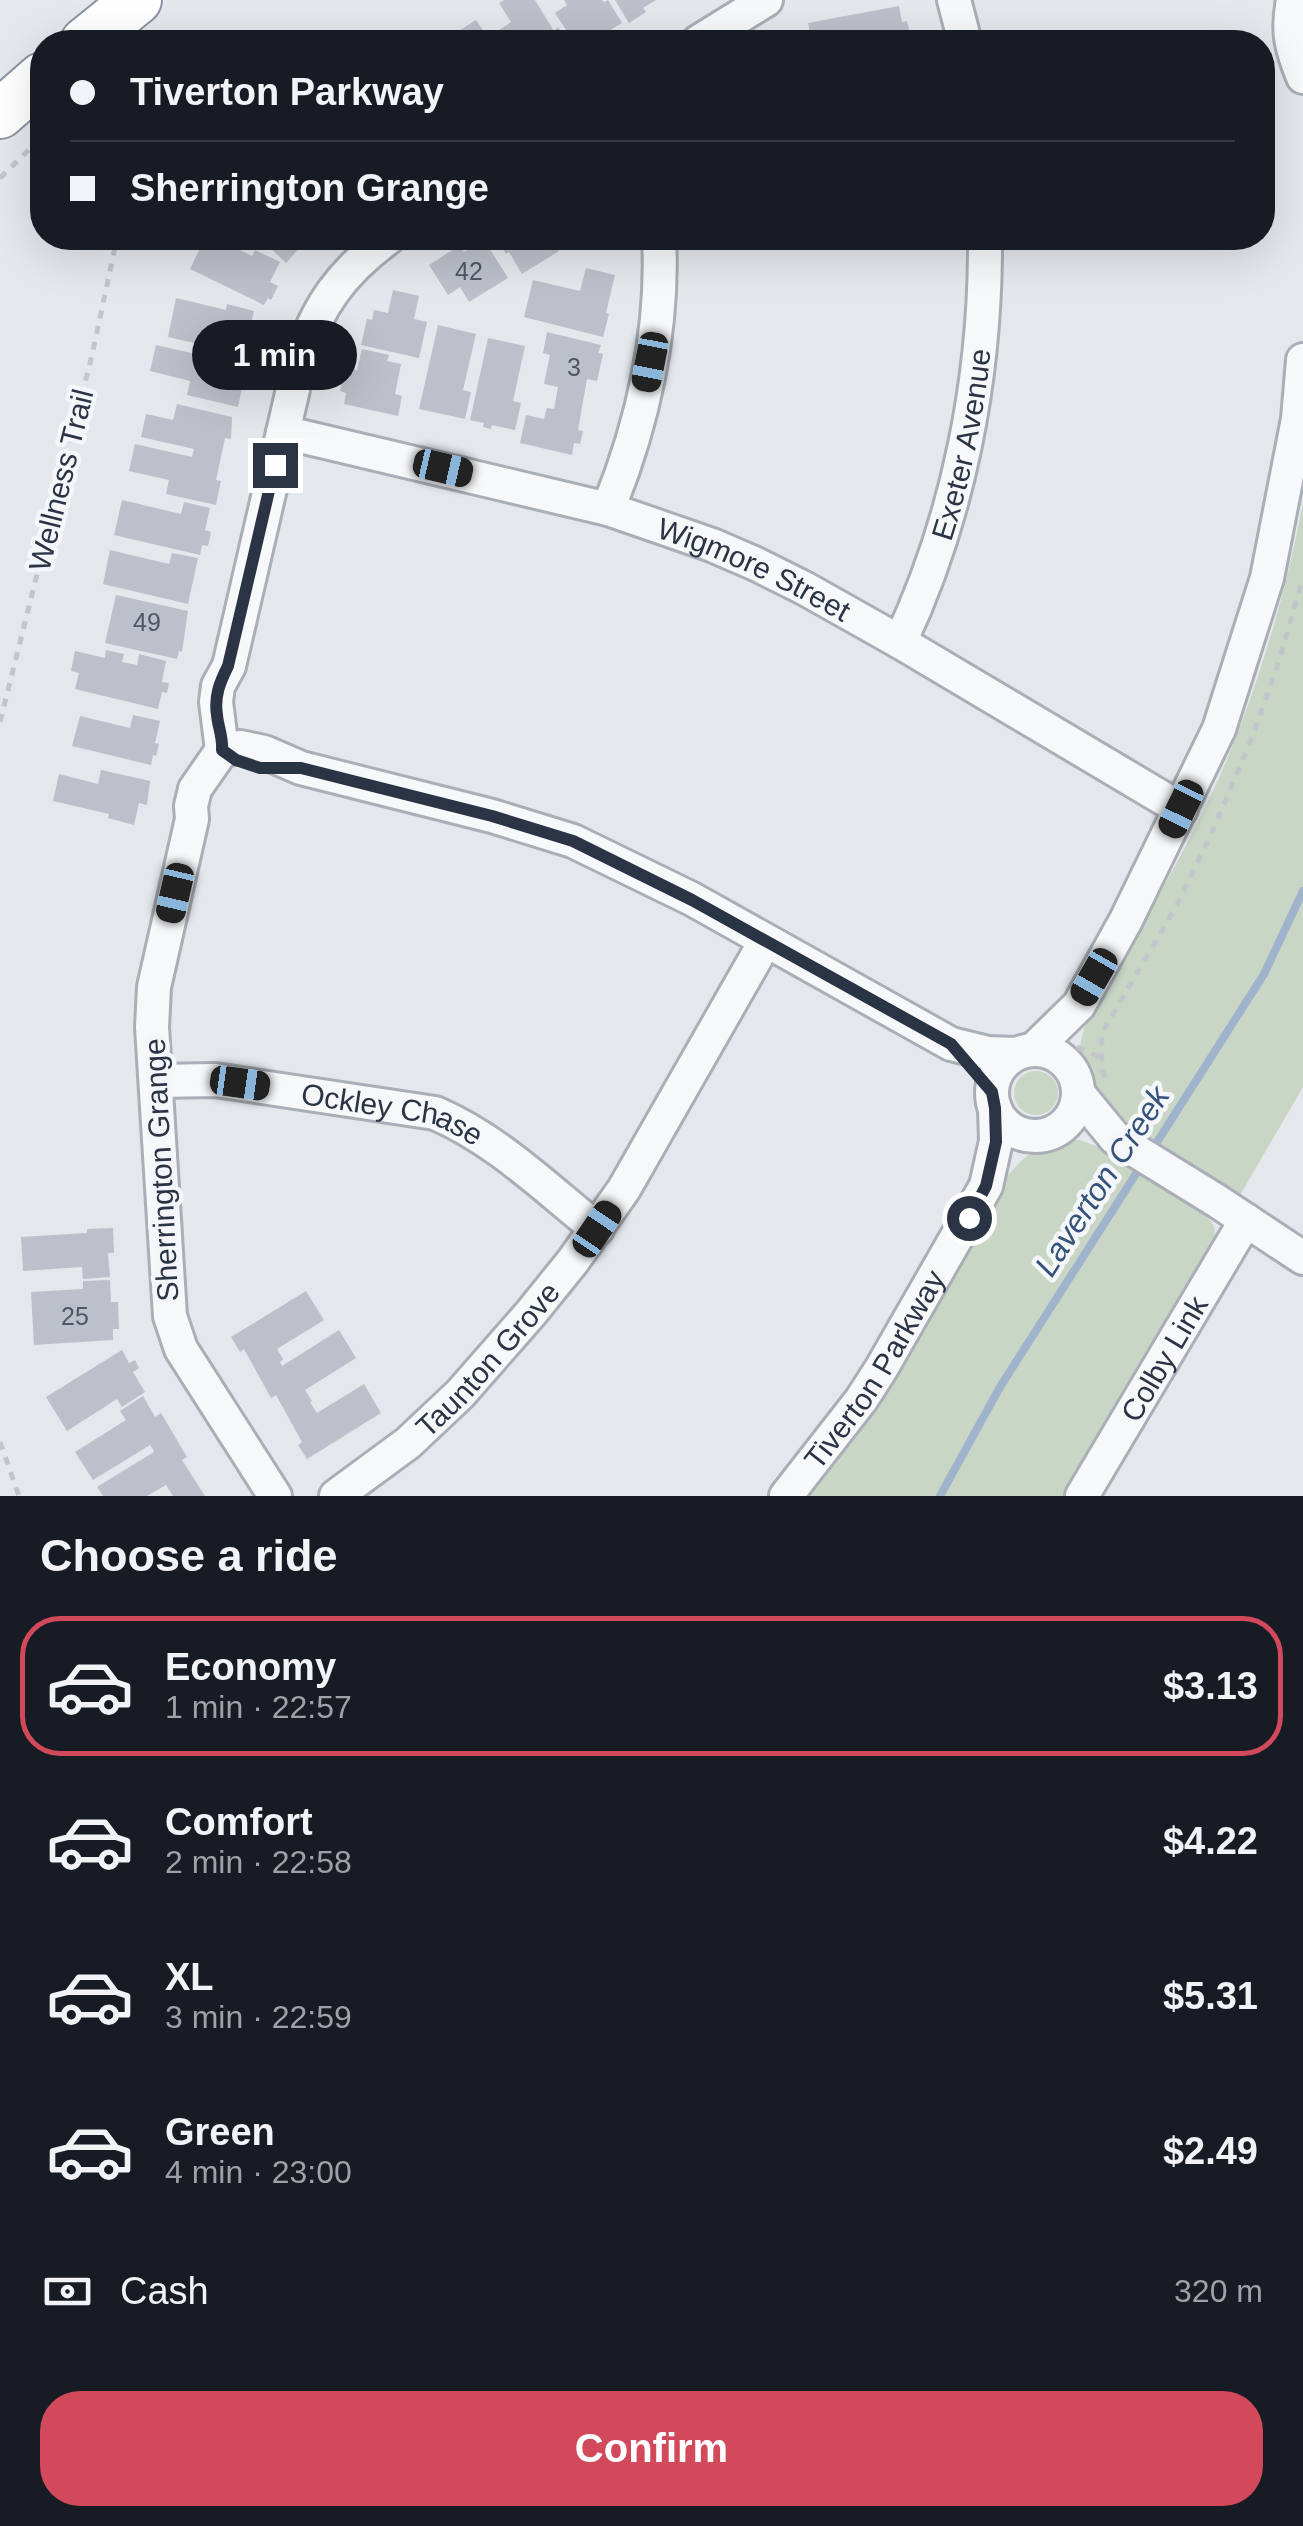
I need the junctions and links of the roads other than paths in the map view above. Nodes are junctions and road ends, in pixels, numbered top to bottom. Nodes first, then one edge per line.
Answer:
1 (137, 0) edge
2 (766, 0) edge
3 (954, 0) edge
4 (1293, 0) edge
5 (100, 30) edge
6 (717, 30) edge
7 (962, 30) edge
8 (1303, 77) edge
9 (30, 88) edge
10 (0, 114) edge
11 (375, 250) edge
12 (659, 250) edge
13 (985, 250) edge
14 (1303, 360) edge
15 (283, 432) junction
16 (608, 508) junction
17 (900, 642) junction
18 (233, 752) junction
19 (1181, 809) junction
20 (765, 942) junction
21 (1078, 1005) junction
22 (951, 1044) junction
23 (1024, 1052) junction
24 (1088, 1072) junction
25 (156, 1081) junction
26 (993, 1100) junction
27 (1047, 1133) junction
28 (1115, 1138) junction
29 (986, 1186) junction
30 (1246, 1220) junction
31 (597, 1229) junction
32 (1303, 1258) edge
33 (275, 1496) edge
34 (336, 1496) edge
35 (786, 1496) edge
36 (1082, 1496) edge

1 - 5 highway
2 - 6 street
3 - 7 street
4 - 8 street
9 - 10 highway
11 - 15 street
12 - 16 street
13 - 17 street, Exeter Avenue
14 - 19 street
15 - 16 street, Wigmore Street
15 - 18 street
16 - 17 street, Wigmore Street
17 - 19 street, Wigmore Street
18 - 20 street
18 - 25 street, Sherrington Grange
19 - 21 street
20 - 22 street
20 - 31 street, Taunton Grove
21 - 23 street
21 - 24 street
22 - 23 street
22 - 26 street
23 - 24 street
23 - 26 street
24 - 27 street
24 - 28 street
25 - 31 street, Ockley Chase
25 - 33 street, Sherrington Grange
26 - 27 street
26 - 29 street, Tiverton Parkway
27 - 28 street
27 - 29 street, Tiverton Parkway
28 - 30 street
29 - 35 street, Tiverton Parkway
30 - 32 street
30 - 36 street, Colby Link
31 - 34 street, Taunton Grove

